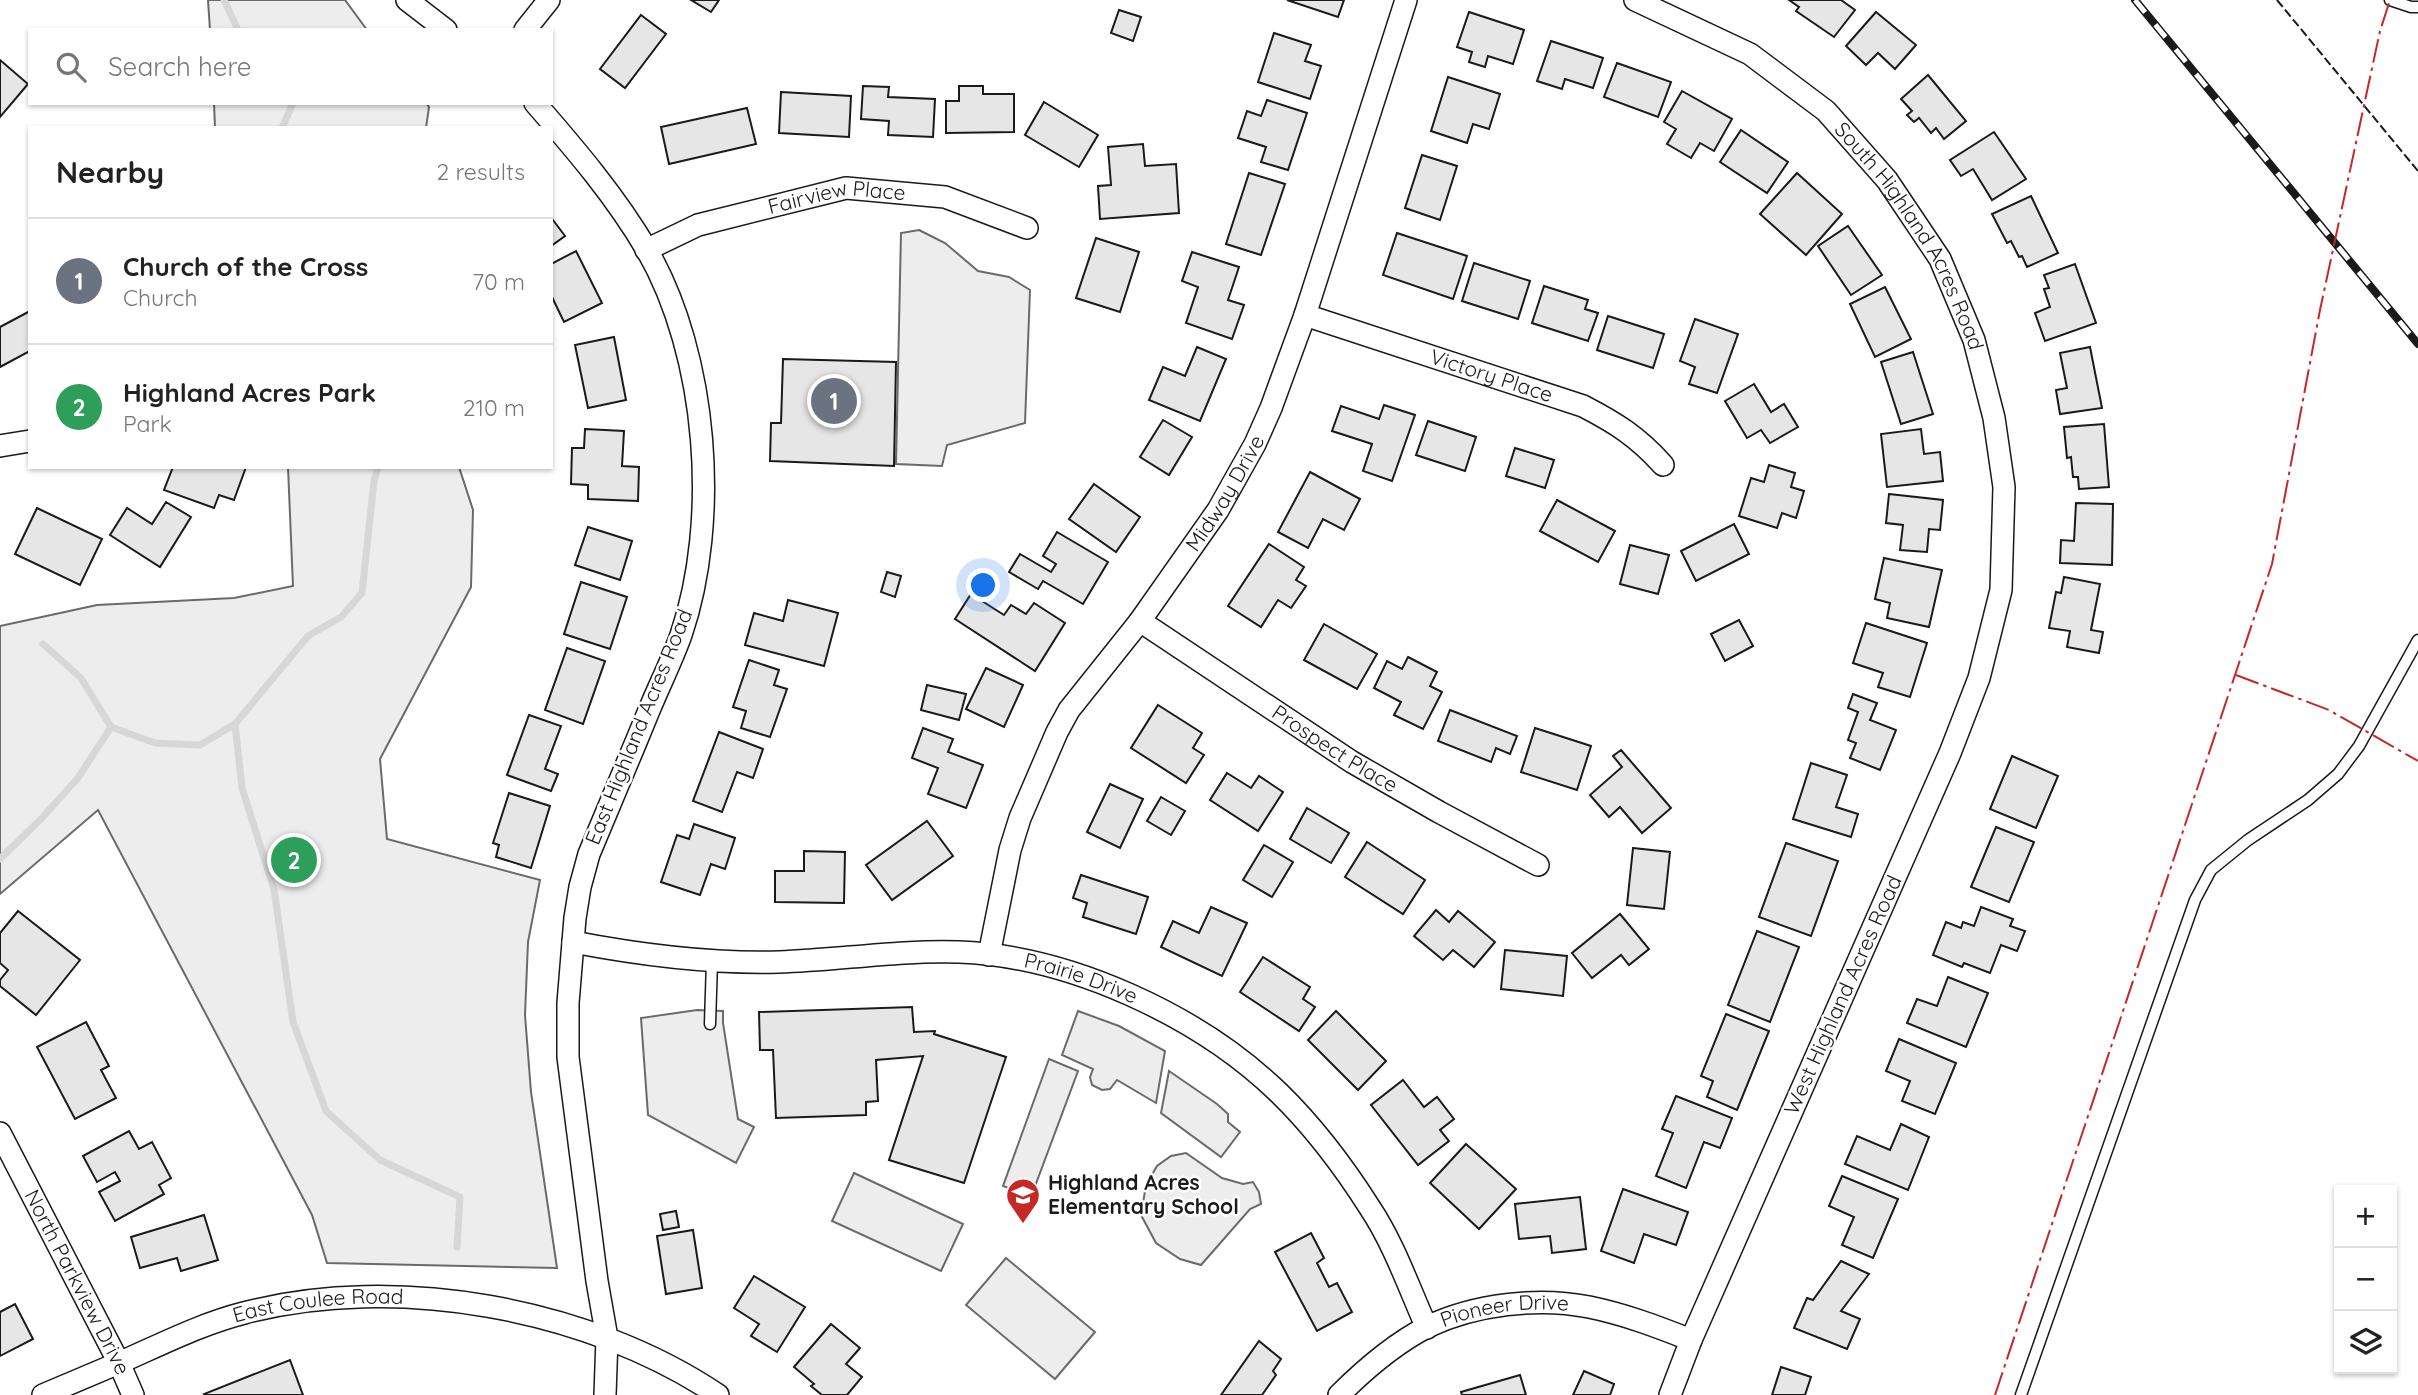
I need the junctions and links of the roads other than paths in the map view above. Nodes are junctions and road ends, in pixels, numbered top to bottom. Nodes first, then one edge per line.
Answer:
1 (408, 0) edge
2 (549, 0) edge
3 (1406, 0) edge
4 (1635, 0) edge
5 (2390, 0) edge
6 (2418, 7) edge
7 (443, 28) edge
8 (527, 28) edge
9 (537, 105) edge
10 (1027, 228) dead end
11 (646, 250) junction
12 (1305, 315) junction
13 (28, 442) edge
14 (0, 446) edge
15 (1663, 465) dead end
16 (2001, 590) joint
17 (1140, 621) junction
18 (2418, 640) edge
19 (1538, 865) dead end
20 (573, 942) junction
21 (989, 955) junction
22 (712, 961) junction
23 (710, 1024) dead end
24 (0, 1133) edge
25 (1427, 1328) junction
26 (607, 1338) junction
27 (1691, 1340) junction
28 (119, 1363) junction
29 (43, 1395) edge
30 (133, 1395) edge
31 (605, 1395) edge
32 (718, 1395) edge
33 (1339, 1395) edge
34 (1670, 1395) edge
35 (2021, 1395) edge

1 - 7 street
2 - 8 street
3 - 12 street, Midway Drive
4 - 16 street, South Highland Acres Road
5 - 6 lane
9 - 11 street, East Highland Acres Road
10 - 11 street, Fairview Place
11 - 20 street, East Highland Acres Road
12 - 15 street, Victory Place
12 - 17 street, Midway Drive
13 - 14 street
16 - 27 street, West Highland Acres Road
17 - 19 street, Prospect Place
17 - 21 street, Midway Drive
18 - 35 lane
20 - 22 street, Prairie Drive
20 - 26 street, East Highland Acres Road
21 - 22 street, Prairie Drive
21 - 25 street, Prairie Drive
22 - 23 lane
24 - 28 street, North Parkview Drive
25 - 27 street, Pioneer Drive
25 - 33 street, Pioneer Drive
26 - 28 street, East Coulee Road
26 - 31 street, East Highland Acres Road
26 - 32 street, East Coulee Road
27 - 34 street, West Highland Acres Road
28 - 29 street, East Coulee Road
28 - 30 street, North Parkview Drive

